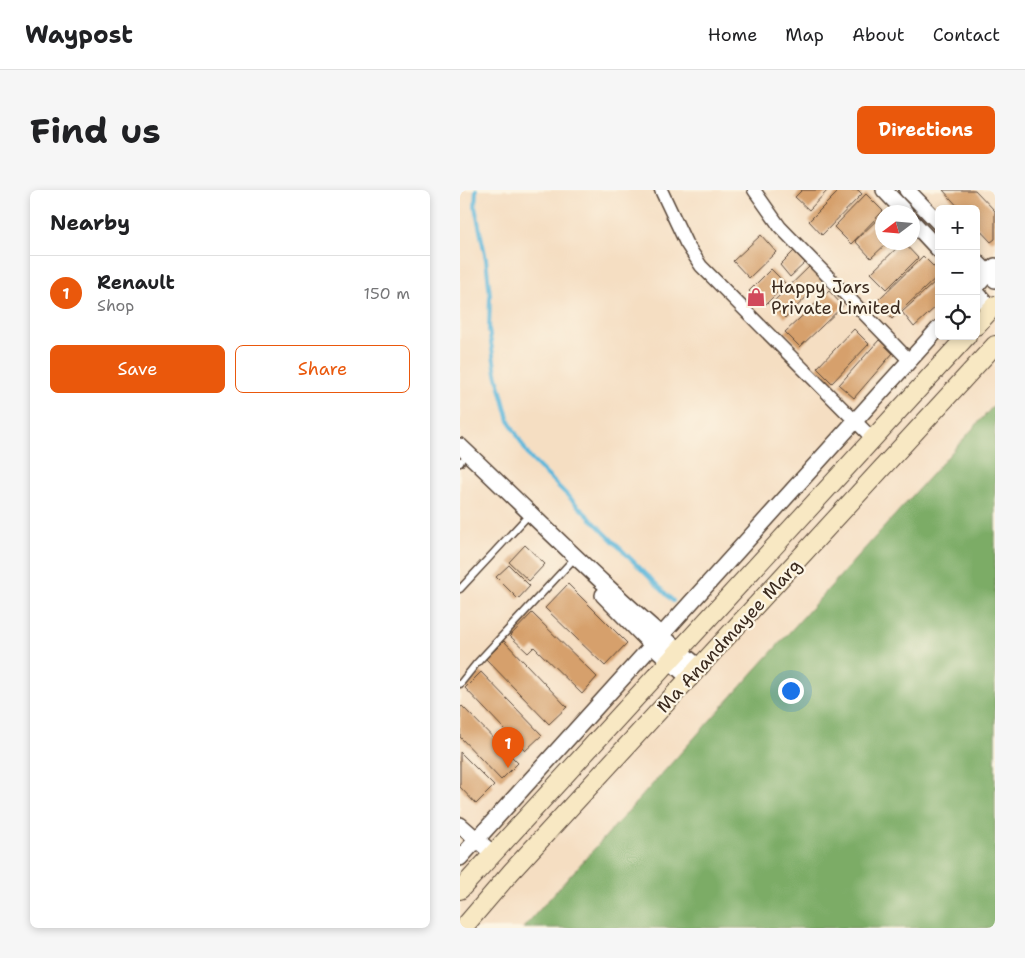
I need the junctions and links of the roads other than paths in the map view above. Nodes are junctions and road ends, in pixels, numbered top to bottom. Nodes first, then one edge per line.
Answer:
1 (662, 190) edge
2 (754, 190) edge
3 (884, 190) edge
4 (907, 190) edge
5 (898, 205) edge
6 (935, 218) edge
7 (920, 230) edge
8 (935, 246) edge
9 (980, 264) edge
10 (993, 273) edge
11 (980, 284) edge
12 (979, 295) edge
13 (993, 307) edge
14 (980, 322) edge
15 (935, 332) edge
16 (963, 340) edge
17 (995, 345) edge
18 (909, 360) junction
19 (854, 420) junction
20 (873, 439) junction
21 (460, 458) edge
22 (526, 518) junction
23 (571, 562) junction
24 (460, 588) edge
25 (656, 640) junction
26 (674, 656) junction
27 (695, 674) junction
28 (460, 684) edge
29 (460, 825) edge
30 (476, 840) junction
31 (492, 853) junction
32 (460, 858) edge
33 (460, 890) edge
34 (463, 928) edge

1 - 19 street
2 - 18 street
3 - 5 street
4 - 6 street
7 - 8 street
9 - 10 street
10 - 11 street
12 - 13 street
13 - 14 main road
15 - 18 street
16 - 20 main road, Ma Anandmayee Marg
17 - 27 main road, Ma Anandmayee Marg
18 - 19 street
19 - 20 street
19 - 25 street
20 - 26 main road, Ma Anandmayee Marg
21 - 22 street
21 - 25 street
22 - 23 street
22 - 24 lane
23 - 25 street
23 - 28 lane
25 - 26 street
25 - 30 street
26 - 27 street
26 - 31 main road, Ma Anandmayee Marg
27 - 34 main road, Ma Anandmayee Marg
29 - 30 street
30 - 31 street
30 - 32 street
31 - 33 main road, Ma Anandmayee Marg

